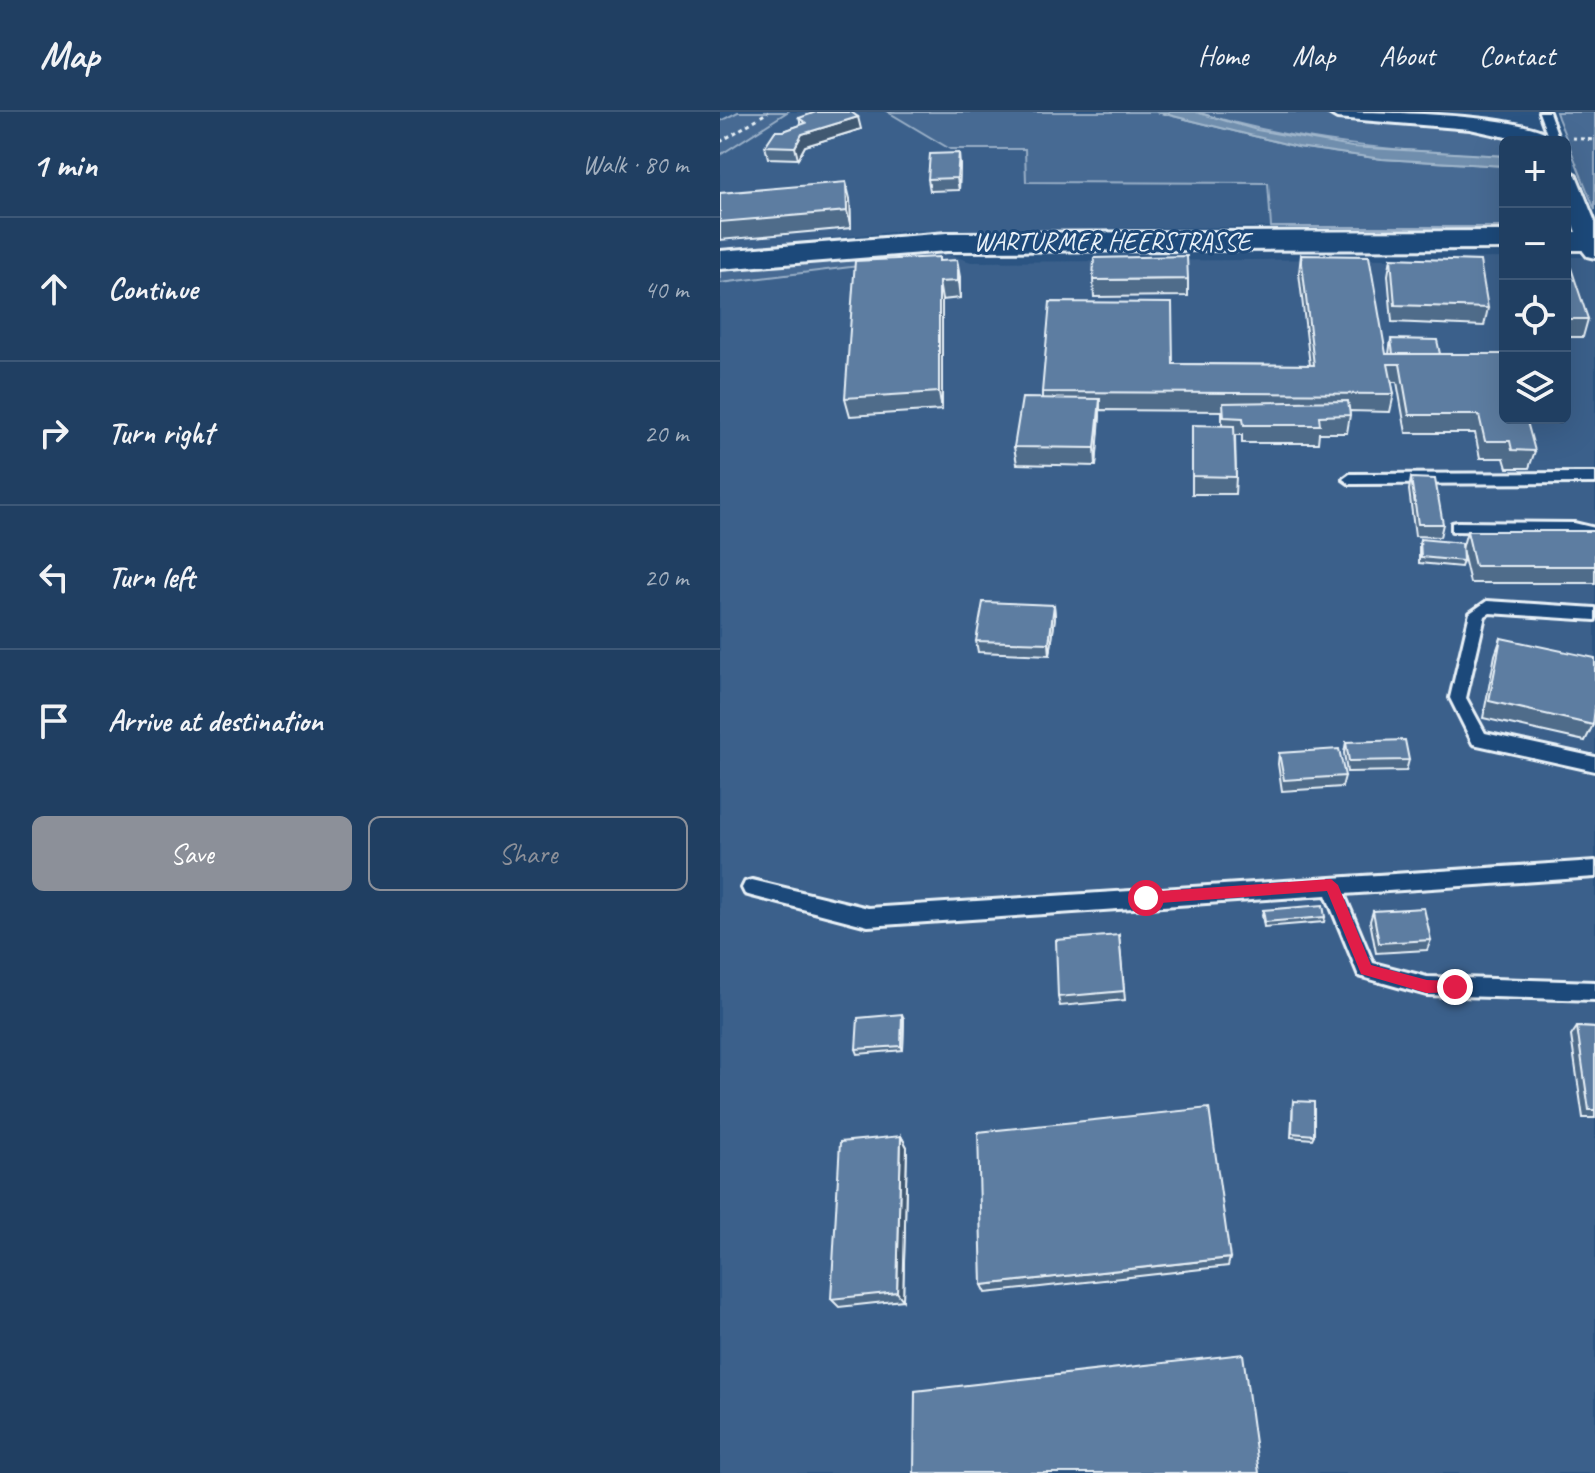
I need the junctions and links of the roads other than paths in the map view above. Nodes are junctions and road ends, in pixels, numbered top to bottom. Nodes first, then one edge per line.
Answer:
1 (1337, 112) edge
2 (1544, 112) edge
3 (1392, 115) edge
4 (1541, 136) edge
5 (1552, 136) edge
6 (1571, 194) edge
7 (1499, 240) edge
8 (1587, 243) edge
9 (720, 260) edge
10 (1595, 478) edge
11 (1350, 479) dead end
12 (1457, 527) dead end
13 (1595, 533) edge
14 (1595, 614) edge
15 (1595, 764) edge
16 (1595, 869) edge
17 (1331, 885) junction
18 (752, 888) dead end
19 (1595, 991) edge

1 - 3 street
2 - 5 lane
3 - 4 street
6 - 8 street
7 - 9 street, WARTURMER HEERSTRASSE
10 - 11 lane
12 - 13 lane
14 - 15 lane
16 - 17 lane
17 - 18 lane
17 - 19 lane

